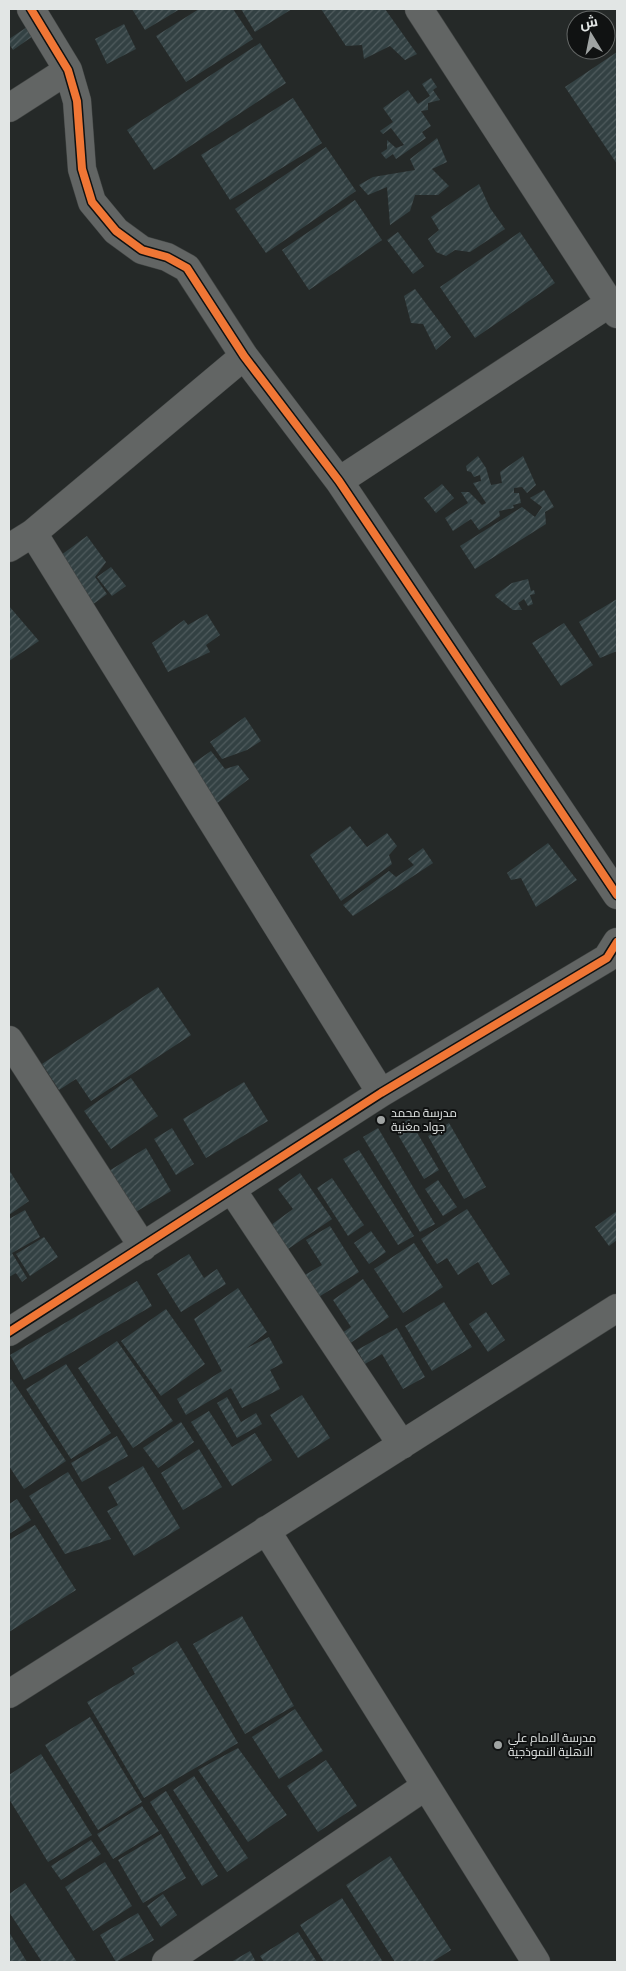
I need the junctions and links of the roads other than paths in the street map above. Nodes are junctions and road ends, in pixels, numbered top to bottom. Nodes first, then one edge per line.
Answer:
1 (31, 9) edge
2 (418, 9) edge
3 (68, 70) junction
4 (9, 108) edge
5 (614, 308) edge
6 (244, 356) junction
7 (339, 481) junction
8 (33, 534) junction
9 (9, 548) edge
10 (617, 895) edge
11 (617, 942) edge
12 (9, 1040) edge
13 (382, 1093) junction
14 (232, 1190) junction
15 (142, 1247) junction
16 (617, 1308) edge
17 (9, 1332) edge
18 (402, 1445) junction
19 (266, 1530) junction
20 (9, 1694) edge
21 (426, 1786) junction
22 (166, 1962) edge
23 (536, 1962) edge

1 - 3 street
2 - 5 street
3 - 4 street
3 - 6 street
5 - 7 street
6 - 7 street
6 - 8 street
7 - 10 street
8 - 9 street
8 - 13 street
11 - 13 street
12 - 15 street
13 - 14 street
14 - 15 street
14 - 18 street
15 - 17 street
16 - 18 street
18 - 19 street
19 - 20 street
19 - 21 street
21 - 22 street
21 - 23 street

